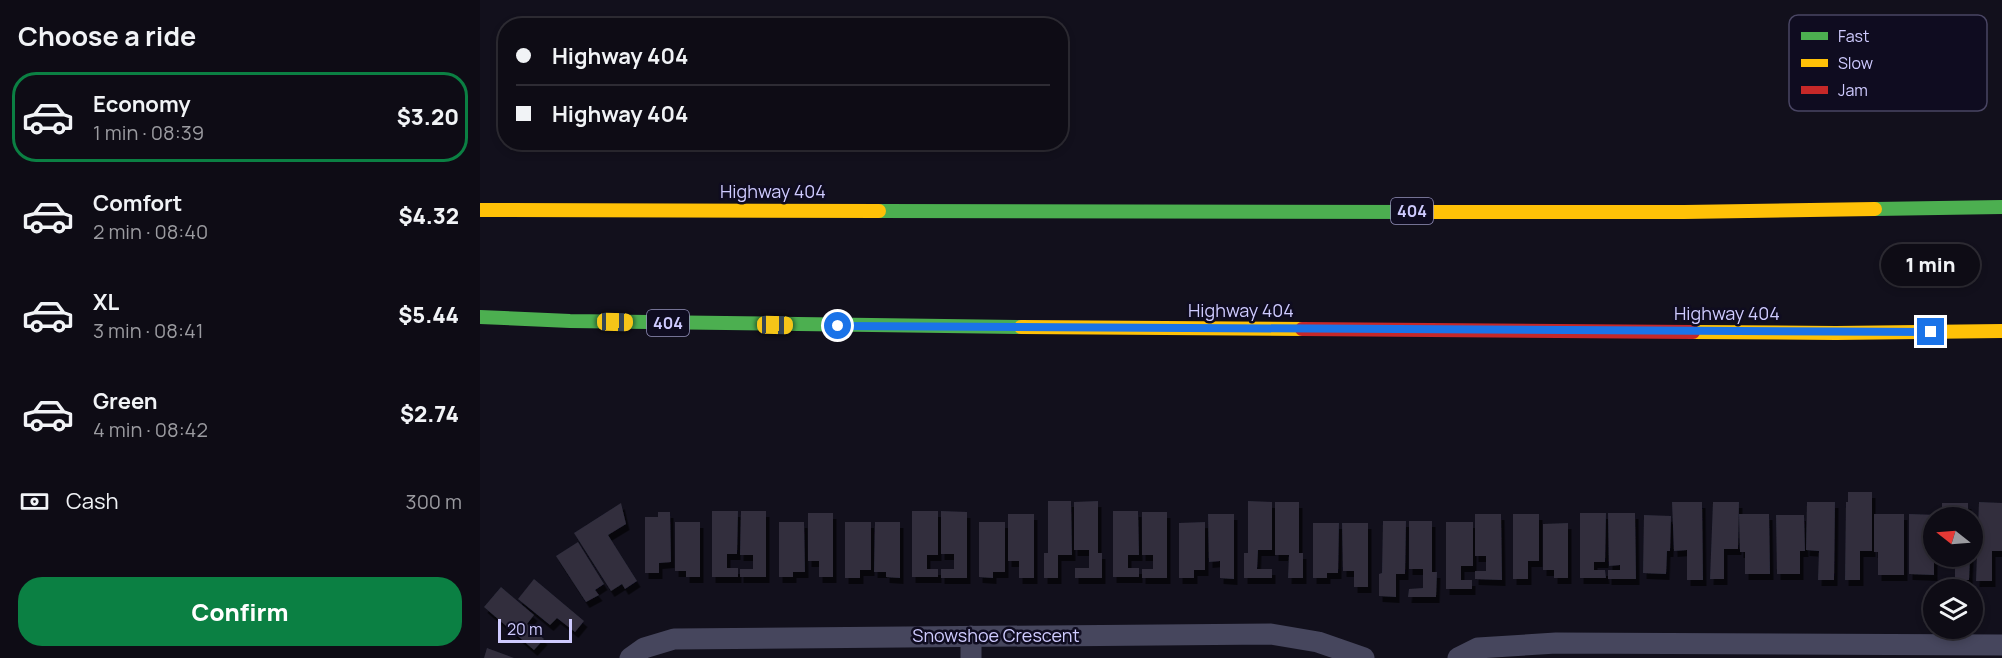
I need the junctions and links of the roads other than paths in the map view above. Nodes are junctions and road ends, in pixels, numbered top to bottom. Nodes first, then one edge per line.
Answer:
1 (2002, 207) edge
2 (480, 210) edge
3 (480, 317) edge
4 (2002, 331) edge
5 (971, 636) junction
6 (2002, 645) edge
7 (630, 658) edge
8 (971, 658) edge
9 (1364, 658) edge
10 (1458, 658) edge

1 - 2 highway, Highway 404 / 404
3 - 4 highway, Highway 404 / 404
5 - 7 street, Snowshoe Crescent
5 - 8 street
5 - 9 street, Snowshoe Crescent
6 - 10 street

